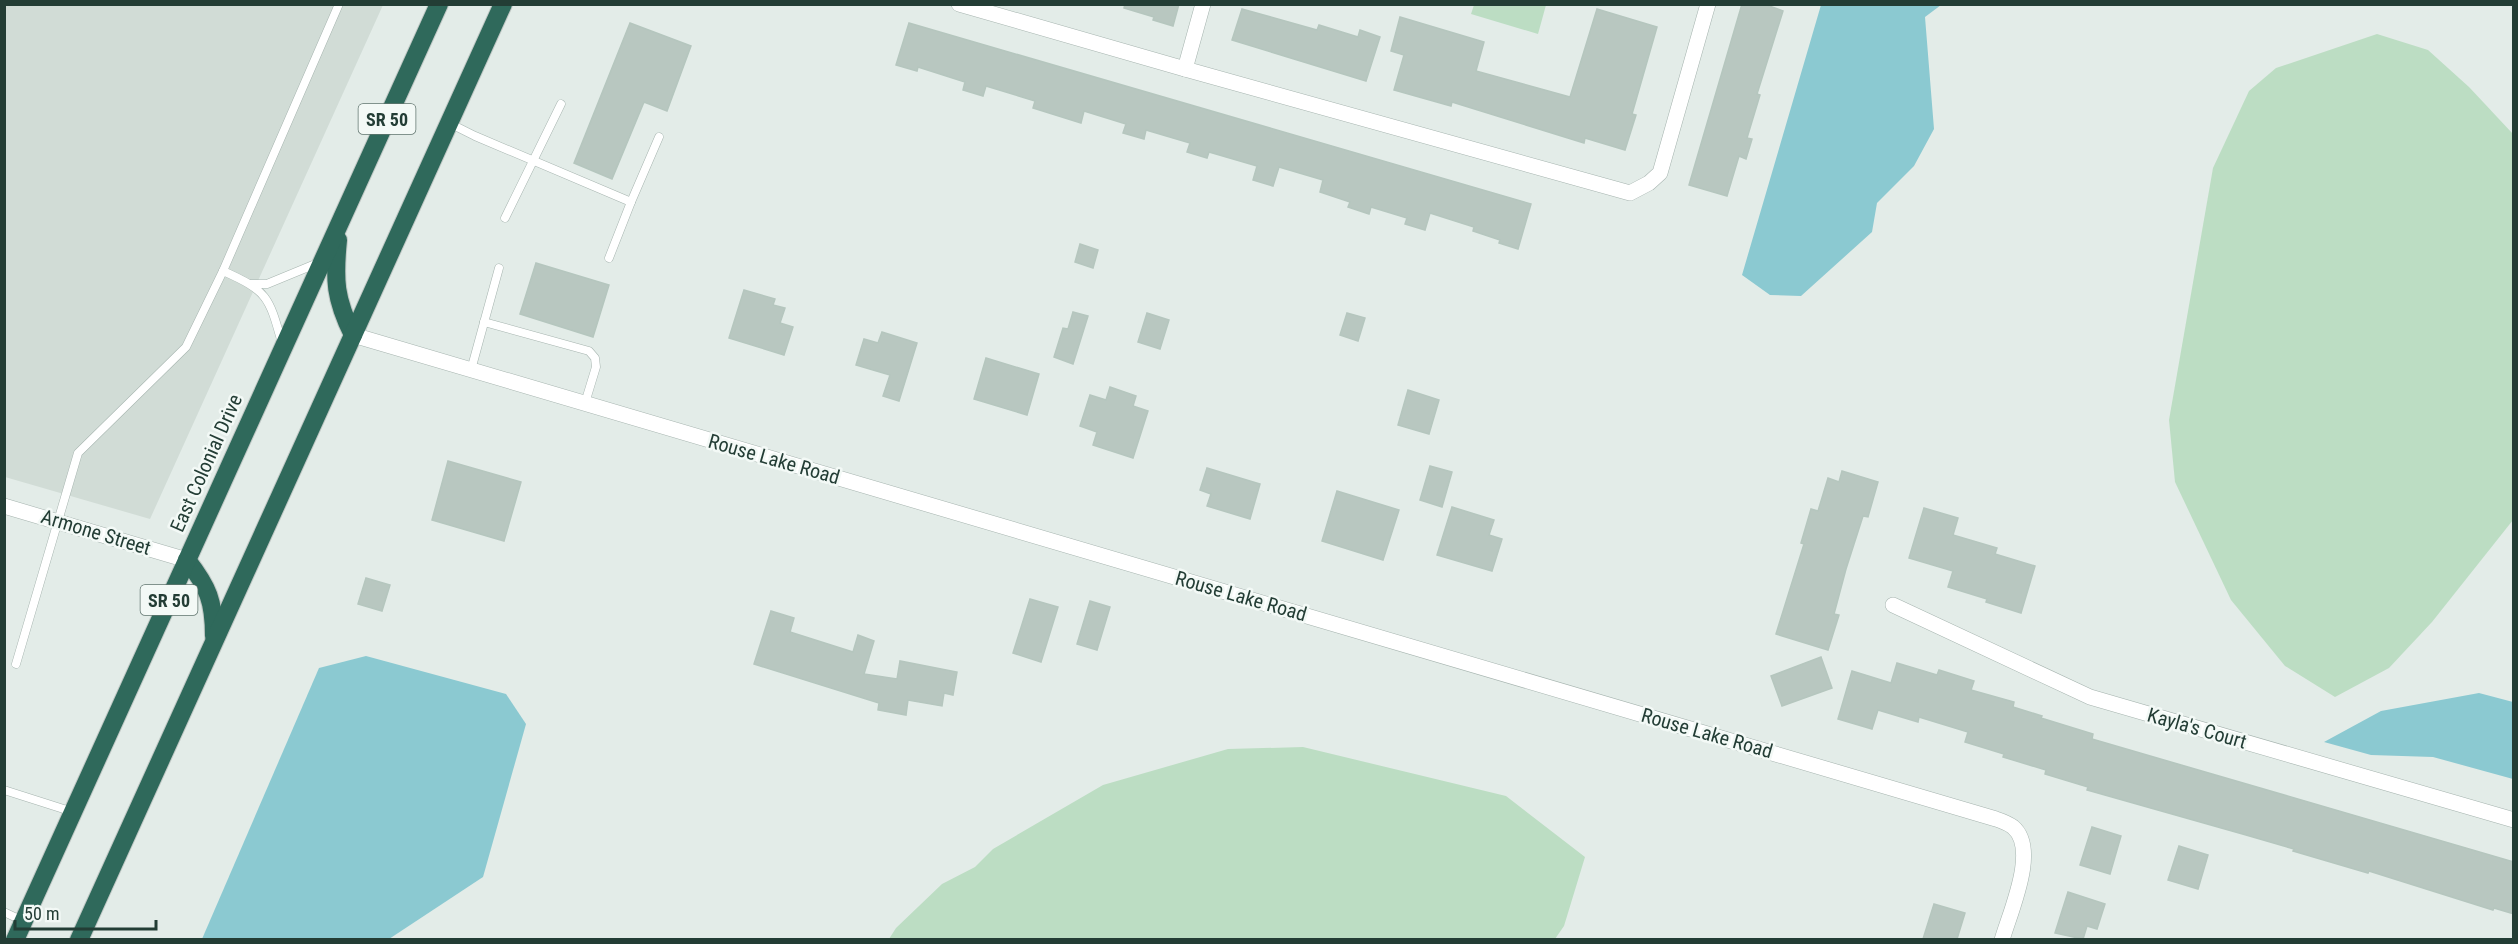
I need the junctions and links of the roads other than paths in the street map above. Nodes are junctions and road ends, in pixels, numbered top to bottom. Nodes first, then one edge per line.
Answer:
1 (339, 4) edge
2 (439, 4) edge
3 (503, 4) edge
4 (959, 4) edge
5 (1203, 4) edge
6 (1708, 4) edge
7 (1185, 69) junction
8 (561, 104) dead end
9 (449, 123) junction
10 (660, 137) dead end
11 (533, 160) junction
12 (631, 202) junction
13 (505, 218) dead end
14 (340, 223) junction
15 (609, 258) dead end
16 (323, 261) junction
17 (499, 268) dead end
18 (223, 271) junction
19 (251, 284) junction
20 (484, 322) junction
21 (353, 335) junction
22 (283, 348) junction
23 (471, 370) junction
24 (585, 404) junction
25 (4, 506) edge
26 (58, 520) junction
27 (187, 560) junction
28 (1893, 605) dead end
29 (214, 644) junction
30 (16, 664) dead end
31 (4, 790) edge
32 (73, 812) junction
33 (2514, 820) edge
34 (4, 912) edge
35 (24, 921) junction
36 (15, 939) edge
37 (80, 939) edge
38 (2002, 939) edge

1 - 18 lane
2 - 14 highway, East Colonial Drive / SR 50
3 - 9 highway, SR 50
4 - 7 street
5 - 7 street
6 - 7 street
8 - 11 lane
9 - 11 lane
9 - 21 highway, SR 50
10 - 12 lane
11 - 12 lane
11 - 13 lane
12 - 15 lane
14 - 16 highway, East Colonial Drive / SR 50
14 - 21 highway
16 - 19 lane
16 - 22 highway, East Colonial Drive / SR 50
17 - 20 lane
18 - 19 lane
18 - 26 lane
19 - 22 lane
20 - 23 lane
20 - 24 lane
21 - 23 street, Rouse Lake Road
21 - 29 highway, SR 50
22 - 27 highway, East Colonial Drive / SR 50
23 - 24 street, Rouse Lake Road
24 - 38 street, Rouse Lake Road
25 - 26 street, Armone Street
26 - 27 street, Armone Street
26 - 30 lane
27 - 29 highway
27 - 32 highway, East Colonial Drive / SR 50
28 - 33 street, Kayla's Court
29 - 37 highway, SR 50
31 - 32 lane
32 - 35 highway, East Colonial Drive / SR 50
34 - 35 lane
35 - 36 highway, East Colonial Drive / SR 50

